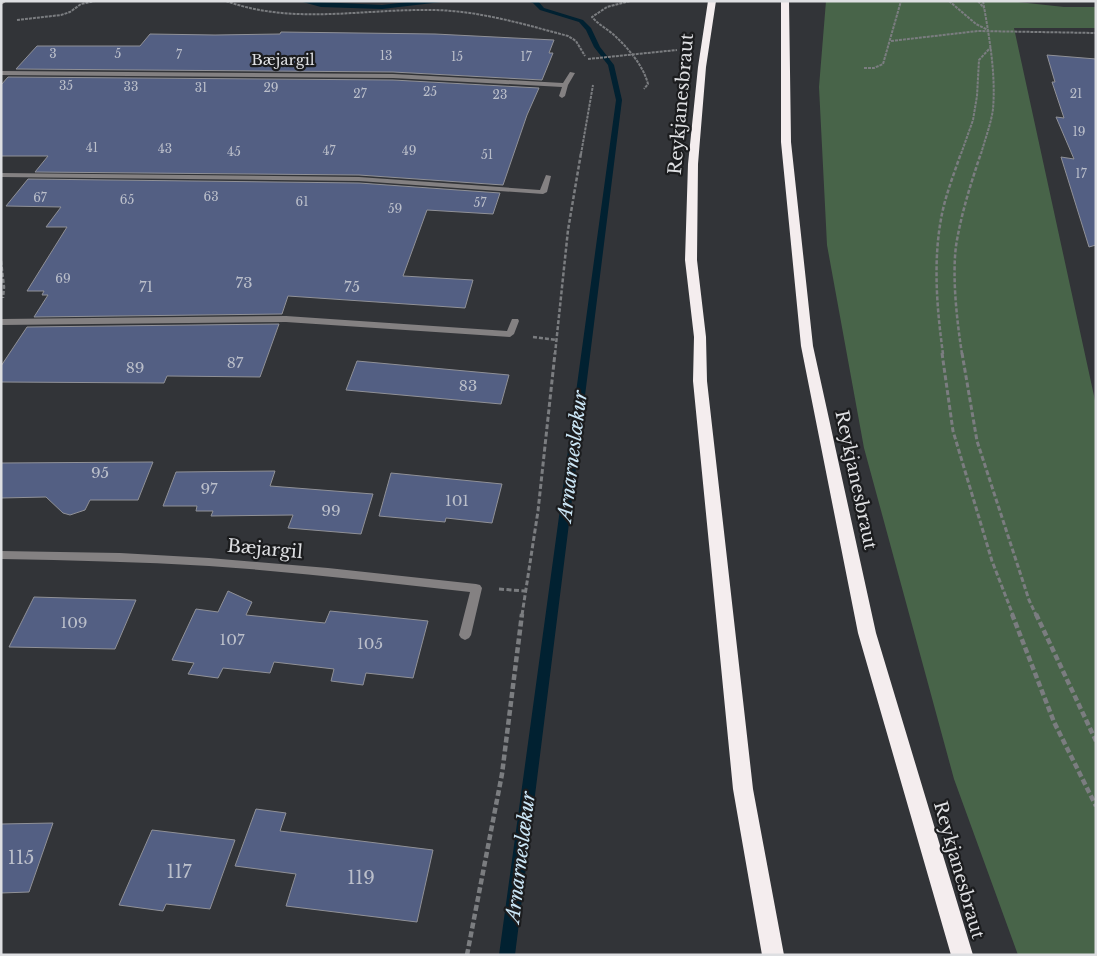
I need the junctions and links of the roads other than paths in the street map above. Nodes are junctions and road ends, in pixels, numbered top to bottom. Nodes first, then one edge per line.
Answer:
1 (5, 1) edge
2 (785, 1) edge
3 (794, 1) edge
4 (711, 2) edge
5 (1, 4) edge
6 (785, 13) junction
7 (1, 73) edge
8 (572, 73) dead end
9 (565, 85) junction
10 (562, 96) dead end
11 (1, 175) edge
12 (548, 176) dead end
13 (515, 321) dead end
14 (1, 322) edge
15 (1, 555) edge
16 (465, 635) dead end
17 (773, 955) edge
18 (962, 955) edge

1 - 5 street
2 - 6 highway, Reykjanesbraut
3 - 6 highway
4 - 17 highway, Reykjanesbraut
6 - 18 highway, Reykjanesbraut
7 - 9 street, Bæjargil
8 - 9 street
9 - 10 street
11 - 12 street
13 - 14 street
15 - 16 street, Bæjargil

